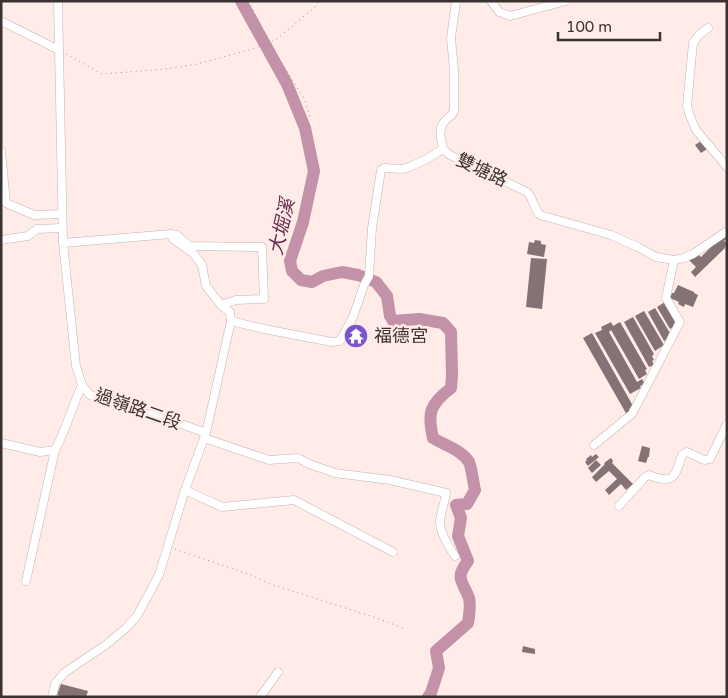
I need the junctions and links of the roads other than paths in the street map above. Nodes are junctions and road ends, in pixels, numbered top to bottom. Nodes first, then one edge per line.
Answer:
1 (58, 1) edge
2 (456, 1) edge
3 (491, 1) edge
4 (566, 1) edge
5 (1, 21) edge
6 (708, 28) dead end
7 (59, 50) junction
8 (443, 149) junction
9 (1, 151) edge
10 (727, 167) edge
11 (62, 214) junction
12 (62, 228) junction
13 (727, 231) edge
14 (171, 234) junction
15 (1, 240) edge
16 (63, 243) junction
17 (674, 260) junction
18 (221, 305) junction
19 (232, 321) junction
20 (82, 385) junction
21 (727, 424) edge
22 (205, 435) junction
23 (1, 442) edge
24 (594, 445) dead end
25 (54, 450) junction
26 (185, 490) junction
27 (619, 506) dead end
28 (393, 552) dead end
29 (454, 556) dead end
30 (26, 581) dead end
31 (278, 672) dead end
32 (52, 697) edge
33 (260, 697) edge

1 - 7 street, 過嶺路二段
2 - 8 street
3 - 4 street
5 - 7 street
6 - 10 street
7 - 11 street, 過嶺路二段
8 - 17 street, 雙塘路
8 - 19 street, 雙塘路
9 - 11 street
11 - 12 street, 過嶺路二段
12 - 15 street
12 - 16 street, 過嶺路二段
13 - 17 street
14 - 16 street
14 - 18 street
14 - 18 street
16 - 20 street, 過嶺路二段
17 - 24 street
18 - 19 street
19 - 22 street
20 - 22 street, 過嶺路二段
20 - 25 street
21 - 27 street
22 - 26 street
22 - 29 street, 過嶺路二段
23 - 25 street
25 - 30 street
26 - 28 street
26 - 32 street
31 - 33 street

